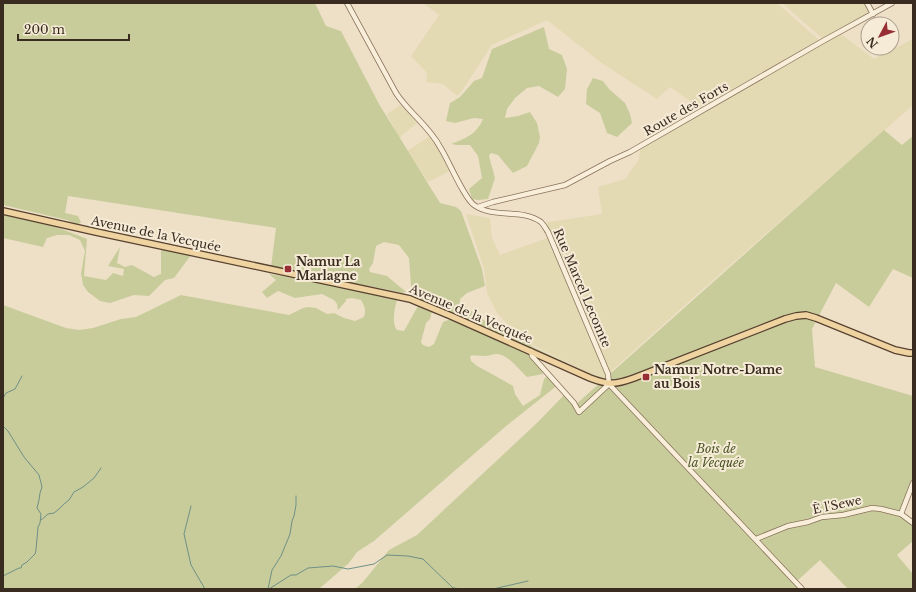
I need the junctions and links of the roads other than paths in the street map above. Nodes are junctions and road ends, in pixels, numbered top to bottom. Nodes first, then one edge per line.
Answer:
1 (347, 3) edge
2 (867, 3) edge
3 (892, 3) edge
4 (873, 14) junction
5 (478, 207) junction
6 (3, 211) edge
7 (531, 351) junction
8 (913, 353) edge
9 (609, 384) junction
10 (913, 483) edge
11 (901, 514) junction
12 (913, 523) edge
13 (756, 539) junction
14 (802, 589) edge

1 - 5 street
2 - 4 street
3 - 4 street, Route des Forts
4 - 5 street, Route des Forts
5 - 9 street, Rue Marcel Lecomte
6 - 7 main road, Avenue de la Vecquée
7 - 9 main road, Avenue de la Vecquée
7 - 9 street
8 - 9 main road
9 - 13 street
10 - 11 street
11 - 12 street
11 - 13 street, È l'Sewe
13 - 14 street

